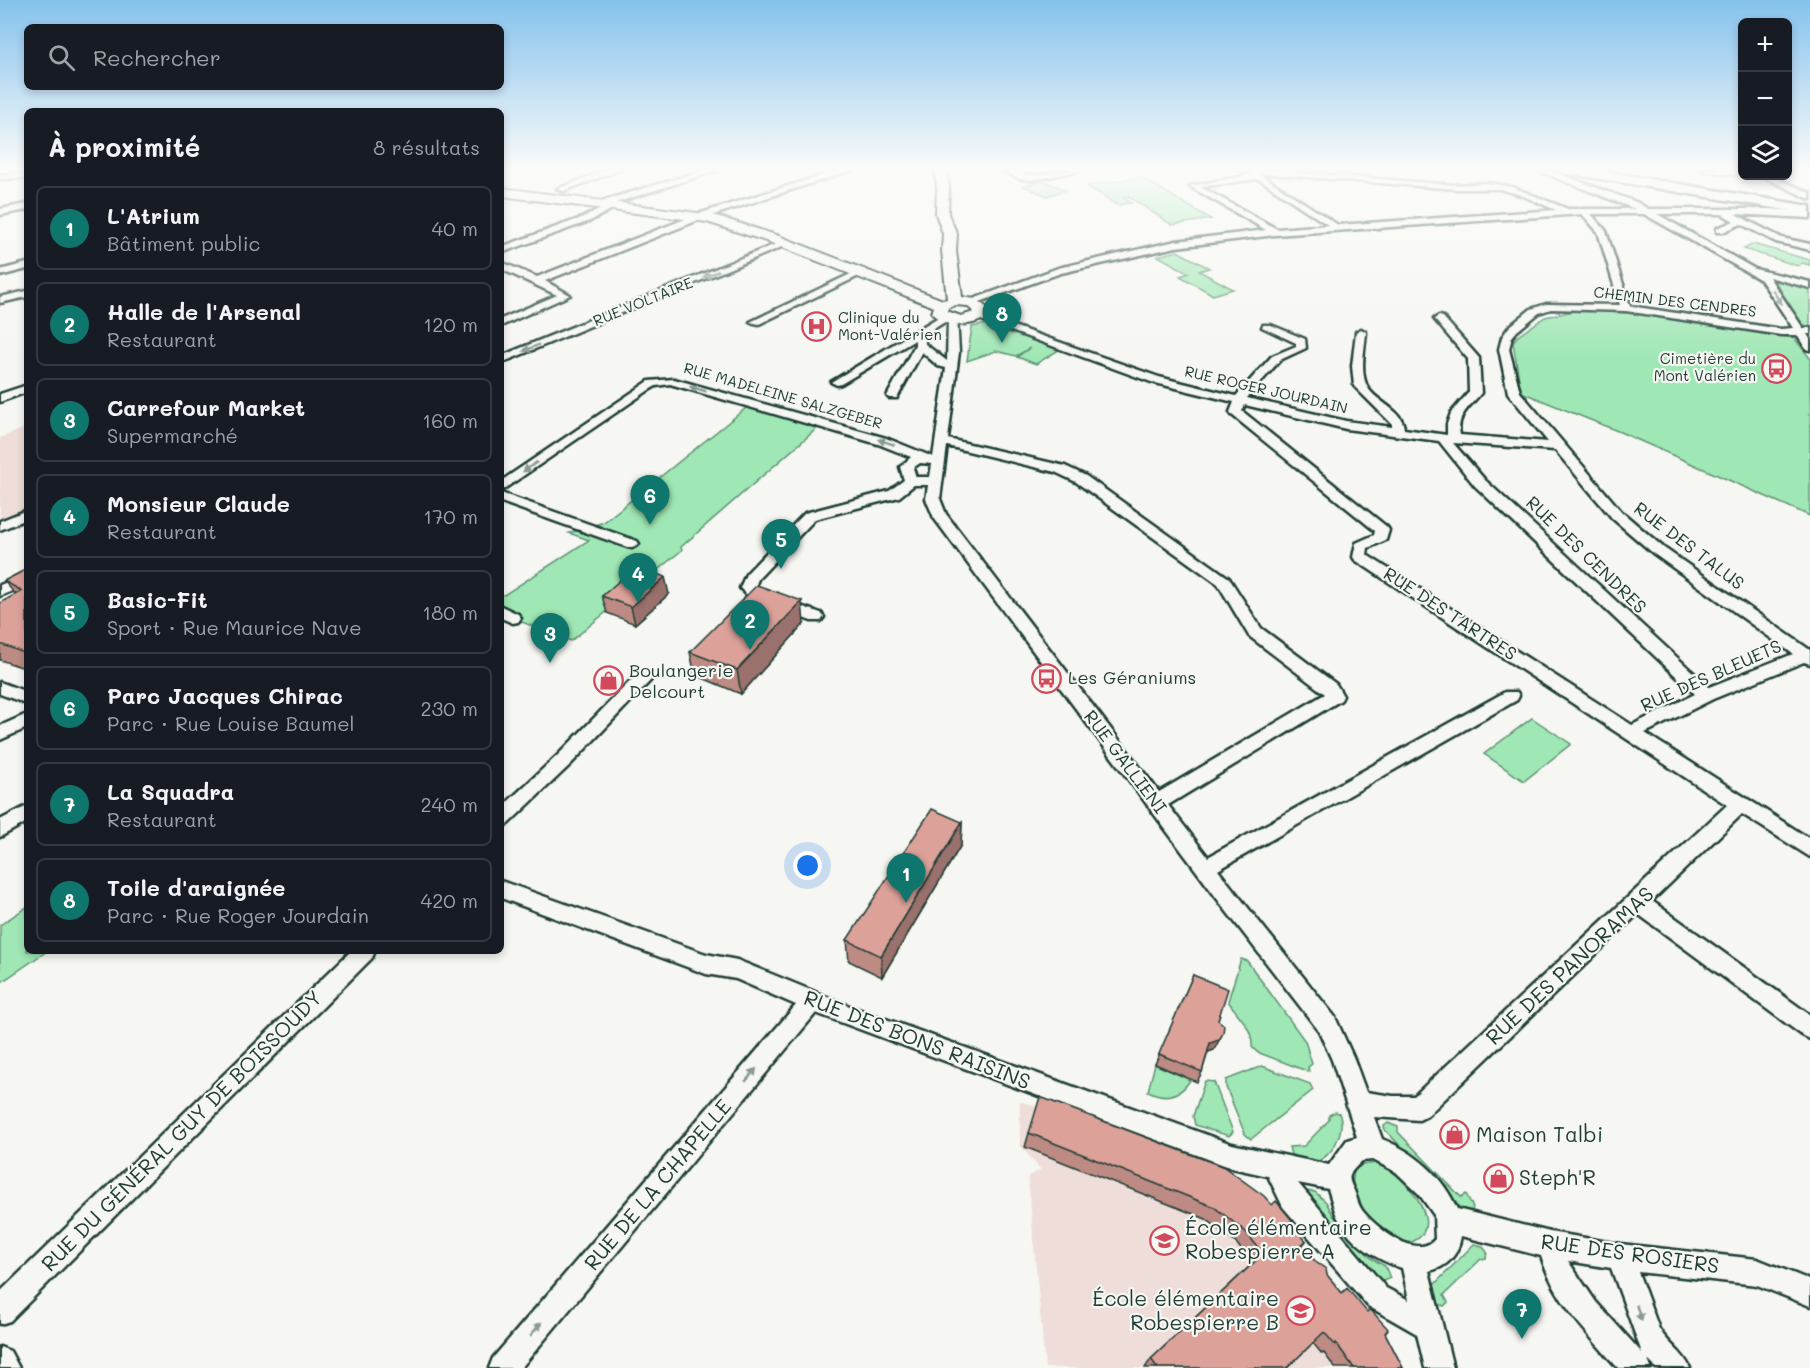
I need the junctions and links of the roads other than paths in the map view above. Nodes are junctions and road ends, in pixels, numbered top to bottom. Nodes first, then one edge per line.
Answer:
1 (551, 232) edge
2 (661, 232) edge
3 (748, 232) edge
4 (949, 232) edge
5 (1275, 232) edge
6 (1602, 232) edge
7 (1683, 232) edge
8 (1763, 232) edge
9 (784, 244) junction
10 (1810, 247) edge
11 (504, 249) edge
12 (504, 266) edge
13 (24, 267) edge
14 (0, 273) edge
15 (860, 273) junction
16 (1768, 277) junction
17 (537, 281) junction
18 (1810, 285) edge
19 (24, 295) edge
20 (0, 300) edge
21 (1626, 308) junction
22 (959, 312) junction
23 (1439, 319) dead end
24 (504, 321) edge
25 (755, 322) dead end
26 (1267, 327) dead end
27 (920, 331) junction
28 (1361, 332) dead end
29 (1805, 332) edge
30 (920, 345) junction
31 (1810, 347) edge
32 (953, 358) junction
33 (504, 359) edge
34 (837, 382) dead end
35 (24, 389) edge
36 (1514, 393) joint
37 (893, 396) dead end
38 (0, 398) edge
39 (1241, 400) junction
40 (1398, 433) junction
41 (1449, 438) junction
42 (943, 442) junction
43 (1558, 446) junction
44 (918, 458) junction
45 (940, 461) junction
46 (911, 481) junction
47 (935, 481) junction
48 (504, 486) edge
49 (504, 498) edge
50 (24, 515) edge
51 (0, 526) edge
52 (632, 544) dead end
53 (24, 580) edge
54 (0, 591) edge
55 (816, 617) dead end
56 (1808, 657) edge
57 (645, 676) dead end
58 (0, 688) edge
59 (1707, 695) junction
60 (1510, 696) dead end
61 (24, 697) edge
62 (24, 722) edge
63 (1631, 733) junction
64 (0, 735) edge
65 (1156, 803) junction
66 (1739, 805) junction
67 (24, 815) edge
68 (504, 816) edge
69 (0, 829) edge
70 (1810, 849) edge
71 (1205, 867) junction
72 (504, 890) edge
73 (1638, 902) junction
74 (361, 954) edge
75 (811, 1001) junction
76 (1810, 1028) edge
77 (1356, 1102) junction
78 (1373, 1148) junction
79 (1276, 1166) junction
80 (1337, 1179) junction
81 (1448, 1220) junction
82 (1550, 1245) junction
83 (1620, 1257) junction
84 (1413, 1260) junction
85 (1810, 1293) edge
86 (0, 1311) edge
87 (1429, 1326) junction
88 (0, 1361) edge
89 (5, 1368) edge
90 (503, 1368) edge
91 (1439, 1368) edge
92 (1637, 1368) edge
93 (1676, 1368) edge

1 - 11 street
2 - 17 street
3 - 9 street
4 - 22 street
5 - 22 street
6 - 21 street
7 - 16 street
8 - 10 street
9 - 15 street
9 -> 33 street, RUE VOLTAIRE
12 - 17 street
13 - 14 street
15 - 22 street
15 - 25 street
16 - 18 street
16 -> 29 street
17 - 24 street
19 - 20 street
21 - 29 street, CHEMIN DES CENDRES
21 - 36 street, CHEMIN DES CENDRES
22 - 27 street
22 - 32 street, RUE GALLIENI
22 - 39 street, RUE ROGER JOURDAIN
23 - 41 street
26 - 39 street
27 - 30 street
27 - 34 street
28 - 40 street
29 - 31 street
30 - 32 street
30 - 37 street
32 - 42 street, RUE GALLIENI
35 - 38 street
36 - 43 street, RUE DES TALUS
39 - 40 street, RUE ROGER JOURDAIN
39 - 63 street, RUE DES TARTRES
40 - 41 street, RUE ROGER JOURDAIN
41 - 43 street, RUE ROGER JOURDAIN
41 - 59 street, RUE DES CENDRES
42 - 45 street, RUE GALLIENI
42 - 65 street
43 - 56 street, RUE DES TALUS
44 - 45 street, RUE MADELEINE SALZGEBER
44 - 46 street
44 -> 48 street, RUE MADELEINE SALZGEBER
45 - 47 street, RUE GALLIENI
46 - 47 street
46 - 55 street
47 - 65 street, RUE GALLIENI
49 - 52 street
50 - 51 street
53 - 54 street
56 - 59 street, RUE DES BLEUETS
57 - 68 street
58 - 61 street
59 - 63 street, RUE DES BLEUETS
60 - 71 street
62 - 64 street
63 - 66 street, RUE DES TARTRES
65 - 71 street, RUE GALLIENI
66 - 70 street, RUE DES TARTRES
66 - 73 street, RUE DES PANORAMAS
67 - 69 street
71 - 77 street, RUE GALLIENI
72 - 75 street, RUE DES BONS RAISINS
73 - 76 street
73 - 77 street, RUE DES PANORAMAS
74 - 86 street, RUE DU GÉNÉRAL GUY DE BOISSOUDY
75 - 79 street, RUE DES BONS RAISINS
90 -> 75 street, RUE DE LA CHAPELLE
77 - 78 street, RUE GALLIENI
78 - 80 street
78 - 81 street
79 - 80 street, RUE DES BONS RAISINS
79 - 87 street
80 - 84 street
81 - 82 street, RUE DES ROSIERS
81 - 84 street
82 - 83 street, RUE DES ROSIERS
82 - 92 street
83 - 85 street, RUE DES ROSIERS
83 -> 93 street
84 - 87 street
87 - 91 street
88 - 89 street

